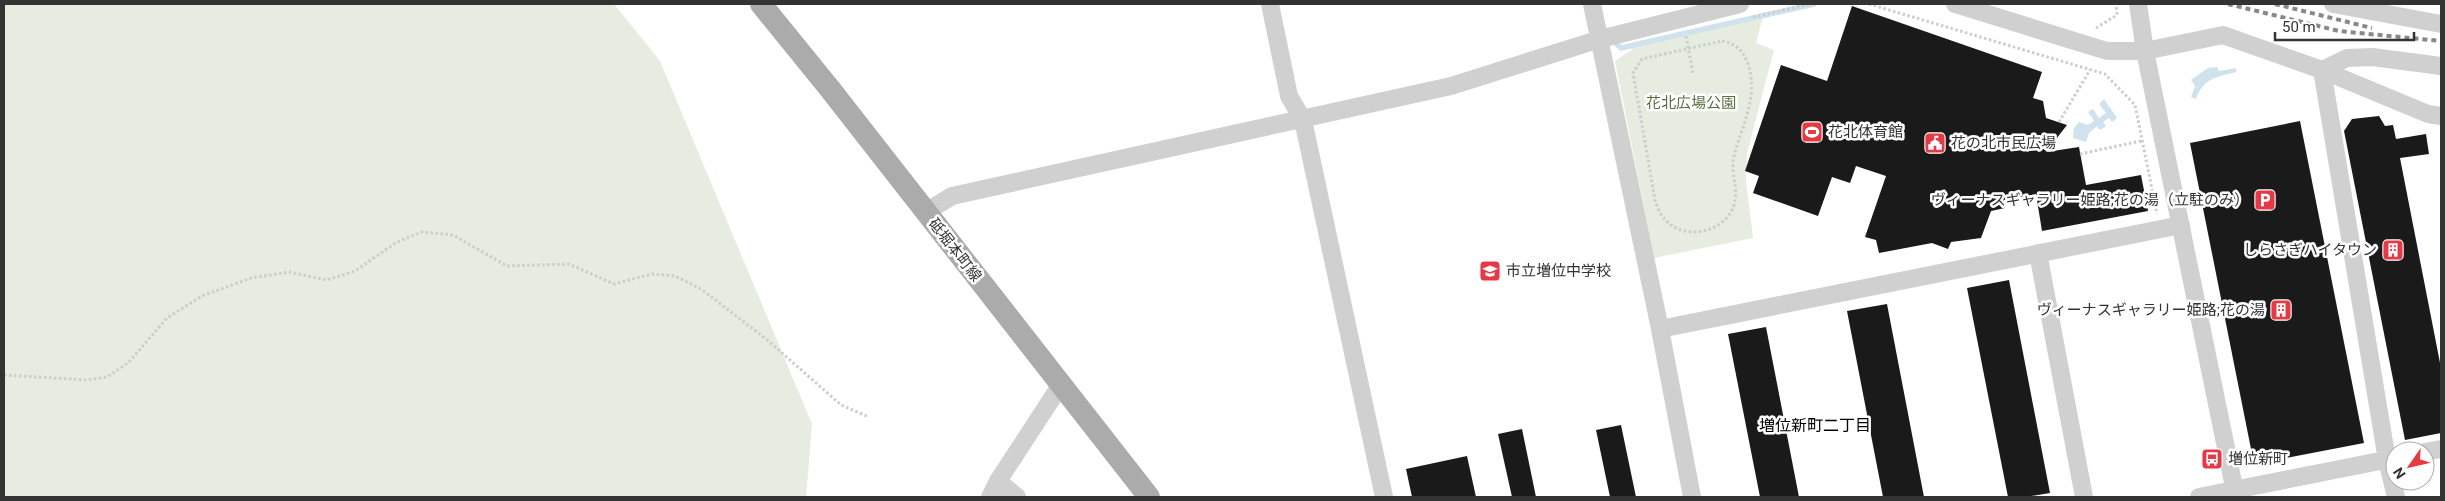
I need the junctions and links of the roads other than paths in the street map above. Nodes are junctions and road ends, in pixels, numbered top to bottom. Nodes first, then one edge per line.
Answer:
1 (761, 4) edge
2 (1270, 4) edge
3 (1592, 4) edge
4 (1740, 4) edge
5 (1955, 4) edge
6 (2138, 4) edge
7 (2333, 4) edge
8 (2002, 11) edge
9 (2441, 24) edge
10 (1600, 39) junction
11 (2145, 50) junction
12 (2441, 66) edge
13 (2322, 70) junction
14 (2441, 116) edge
15 (1303, 120) junction
16 (926, 212) junction
17 (2180, 225) junction
18 (2038, 253) junction
19 (1660, 329) junction
20 (1060, 386) junction
21 (2388, 441) edge
22 (2385, 460) edge
23 (998, 481) junction
24 (2236, 494) edge
25 (990, 497) edge
26 (1017, 497) edge
27 (1149, 497) edge
28 (1384, 497) edge
29 (1692, 497) edge
30 (2084, 497) edge
31 (2199, 497) edge

1 - 16 main road, 砥堀本町線
2 - 15 street
3 - 10 street
4 - 10 street
5 - 8 street
6 - 11 street
7 - 9 street
8 - 11 street
10 - 15 street
10 - 19 street
11 - 13 street
11 - 17 street
12 - 13 street
13 - 14 street
13 - 21 street
15 - 16 street
15 - 28 street
16 - 20 main road, 砥堀本町線
17 - 18 street
17 - 24 street
18 - 19 street
18 - 30 street
19 - 29 street
20 - 23 street
20 - 27 main road, 砥堀本町線
22 - 24 street
23 - 25 street
23 - 26 street
24 - 31 street

